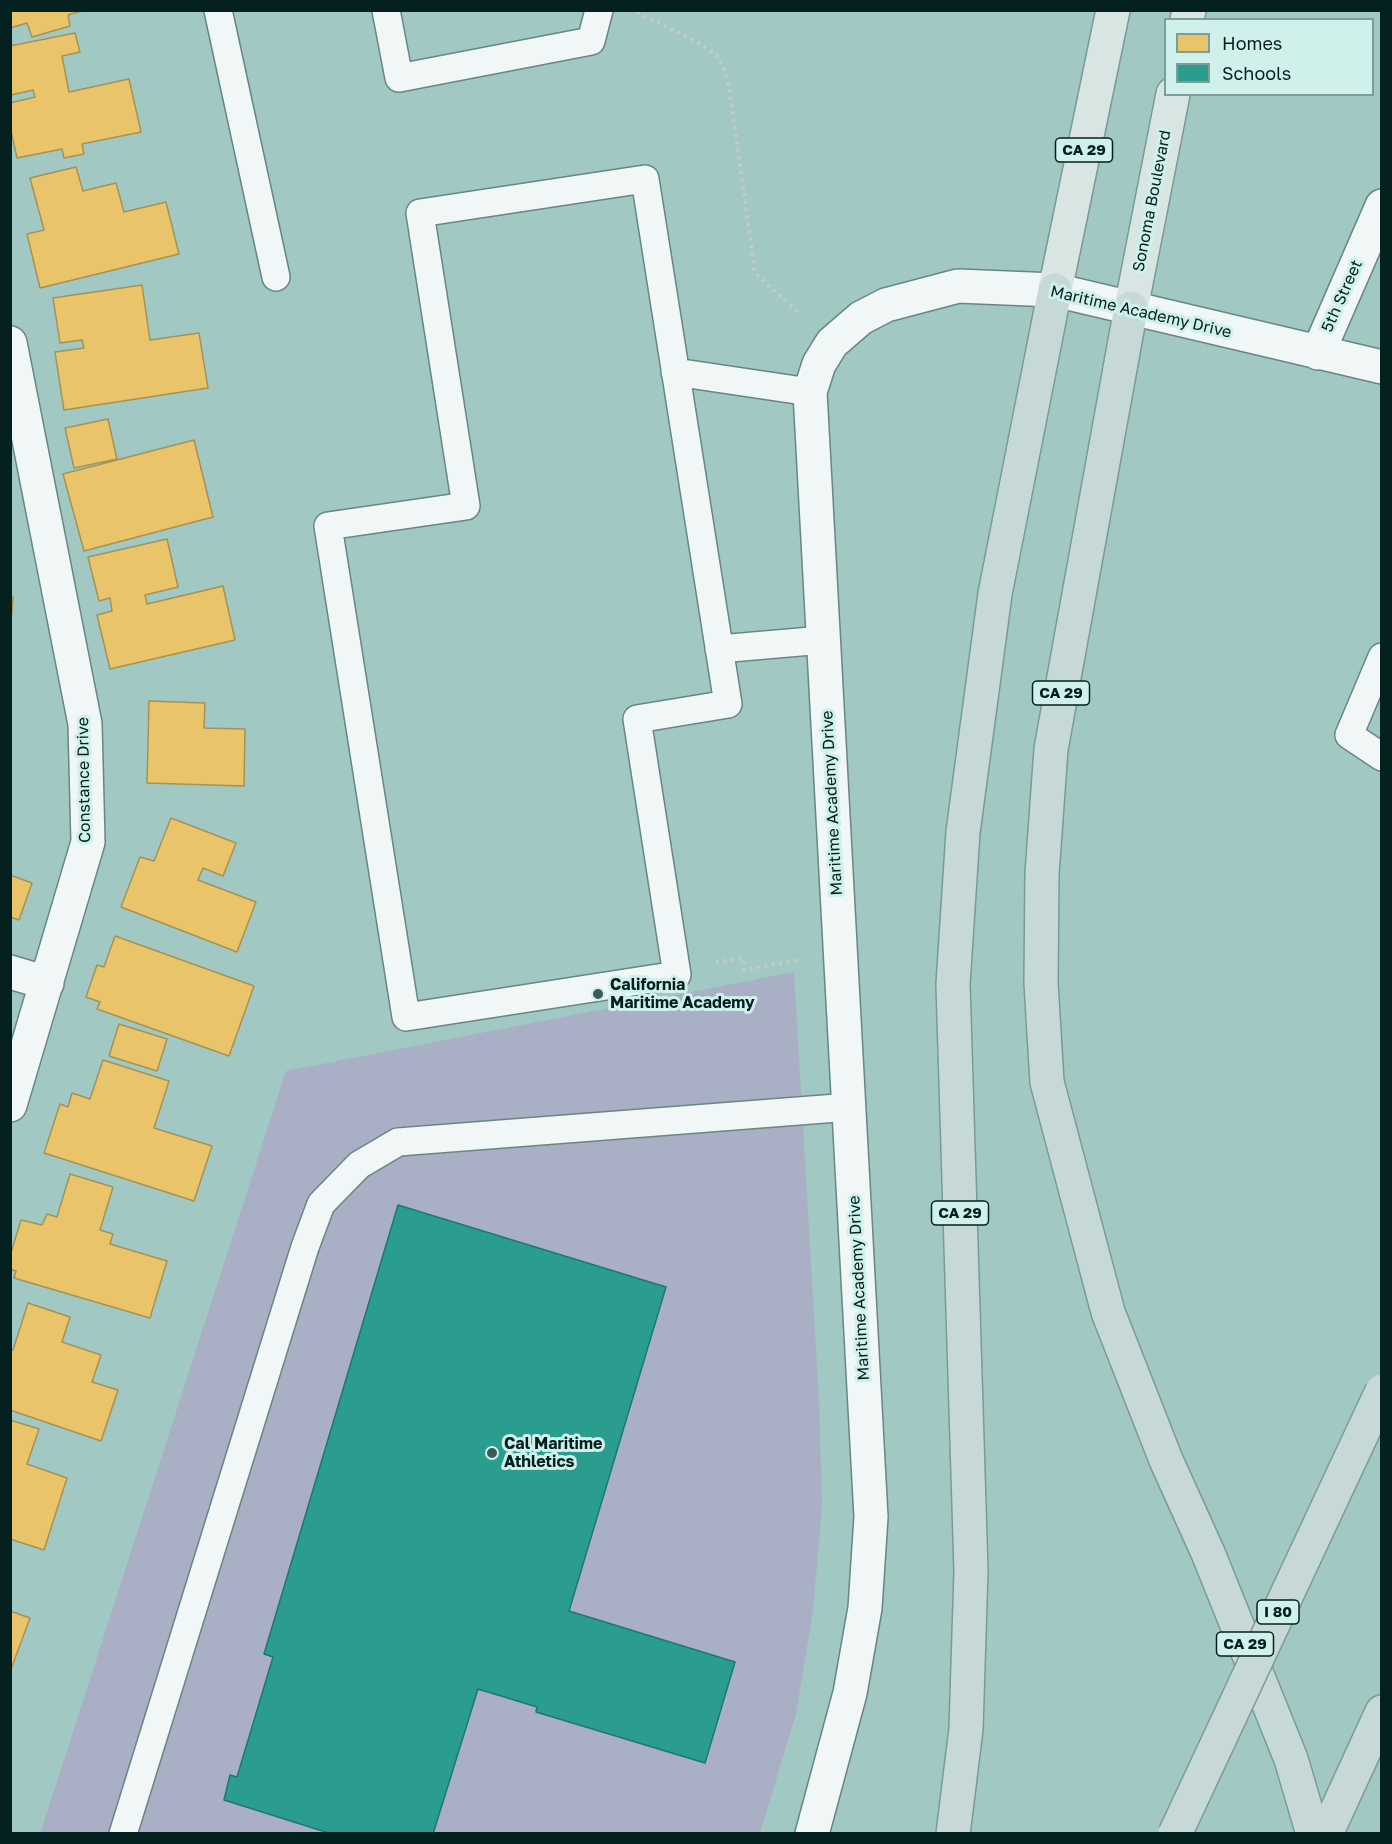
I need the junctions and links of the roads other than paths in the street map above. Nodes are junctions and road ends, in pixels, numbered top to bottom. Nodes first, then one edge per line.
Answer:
1 (218, 10) edge
2 (386, 10) edge
3 (599, 10) edge
4 (1113, 10) edge
5 (1173, 96) edge
6 (1382, 206) edge
7 (276, 277) dead end
8 (1056, 290) junction
9 (1131, 308) junction
10 (10, 343) edge
11 (1318, 353) junction
12 (1382, 367) edge
13 (675, 372) junction
14 (810, 392) junction
15 (823, 640) junction
16 (719, 649) junction
17 (1382, 657) edge
18 (1382, 757) edge
19 (10, 972) edge
20 (47, 983) junction
21 (10, 1105) edge
22 (850, 1107) junction
23 (1382, 1391) edge
24 (1382, 1712) edge
25 (123, 1833) edge
26 (812, 1833) edge
27 (953, 1833) edge
28 (1175, 1833) edge
29 (1313, 1833) edge
30 (1326, 1833) edge

1 - 7 lane
2 - 3 lane
4 - 8 main road, CA 29
5 - 9 main road, Sonoma Boulevard / CA 29
6 - 11 street, 5th Street
8 - 9 street, Maritime Academy Drive
8 - 14 street, Maritime Academy Drive
8 - 27 highway, CA 29
9 - 11 street, Maritime Academy Drive
9 - 29 highway, CA 29
10 - 20 street, Constance Drive
11 - 12 street, Maritime Academy Drive
13 - 14 lane
13 - 16 lane
13 - 16 lane
14 - 15 street, Maritime Academy Drive
15 - 16 lane
15 - 22 street, Maritime Academy Drive
17 - 18 lane
19 - 20 street
20 - 21 street, Constance Drive
22 - 25 lane
22 - 26 street, Maritime Academy Drive
23 - 28 highway, I 80, bridge
24 - 30 highway

